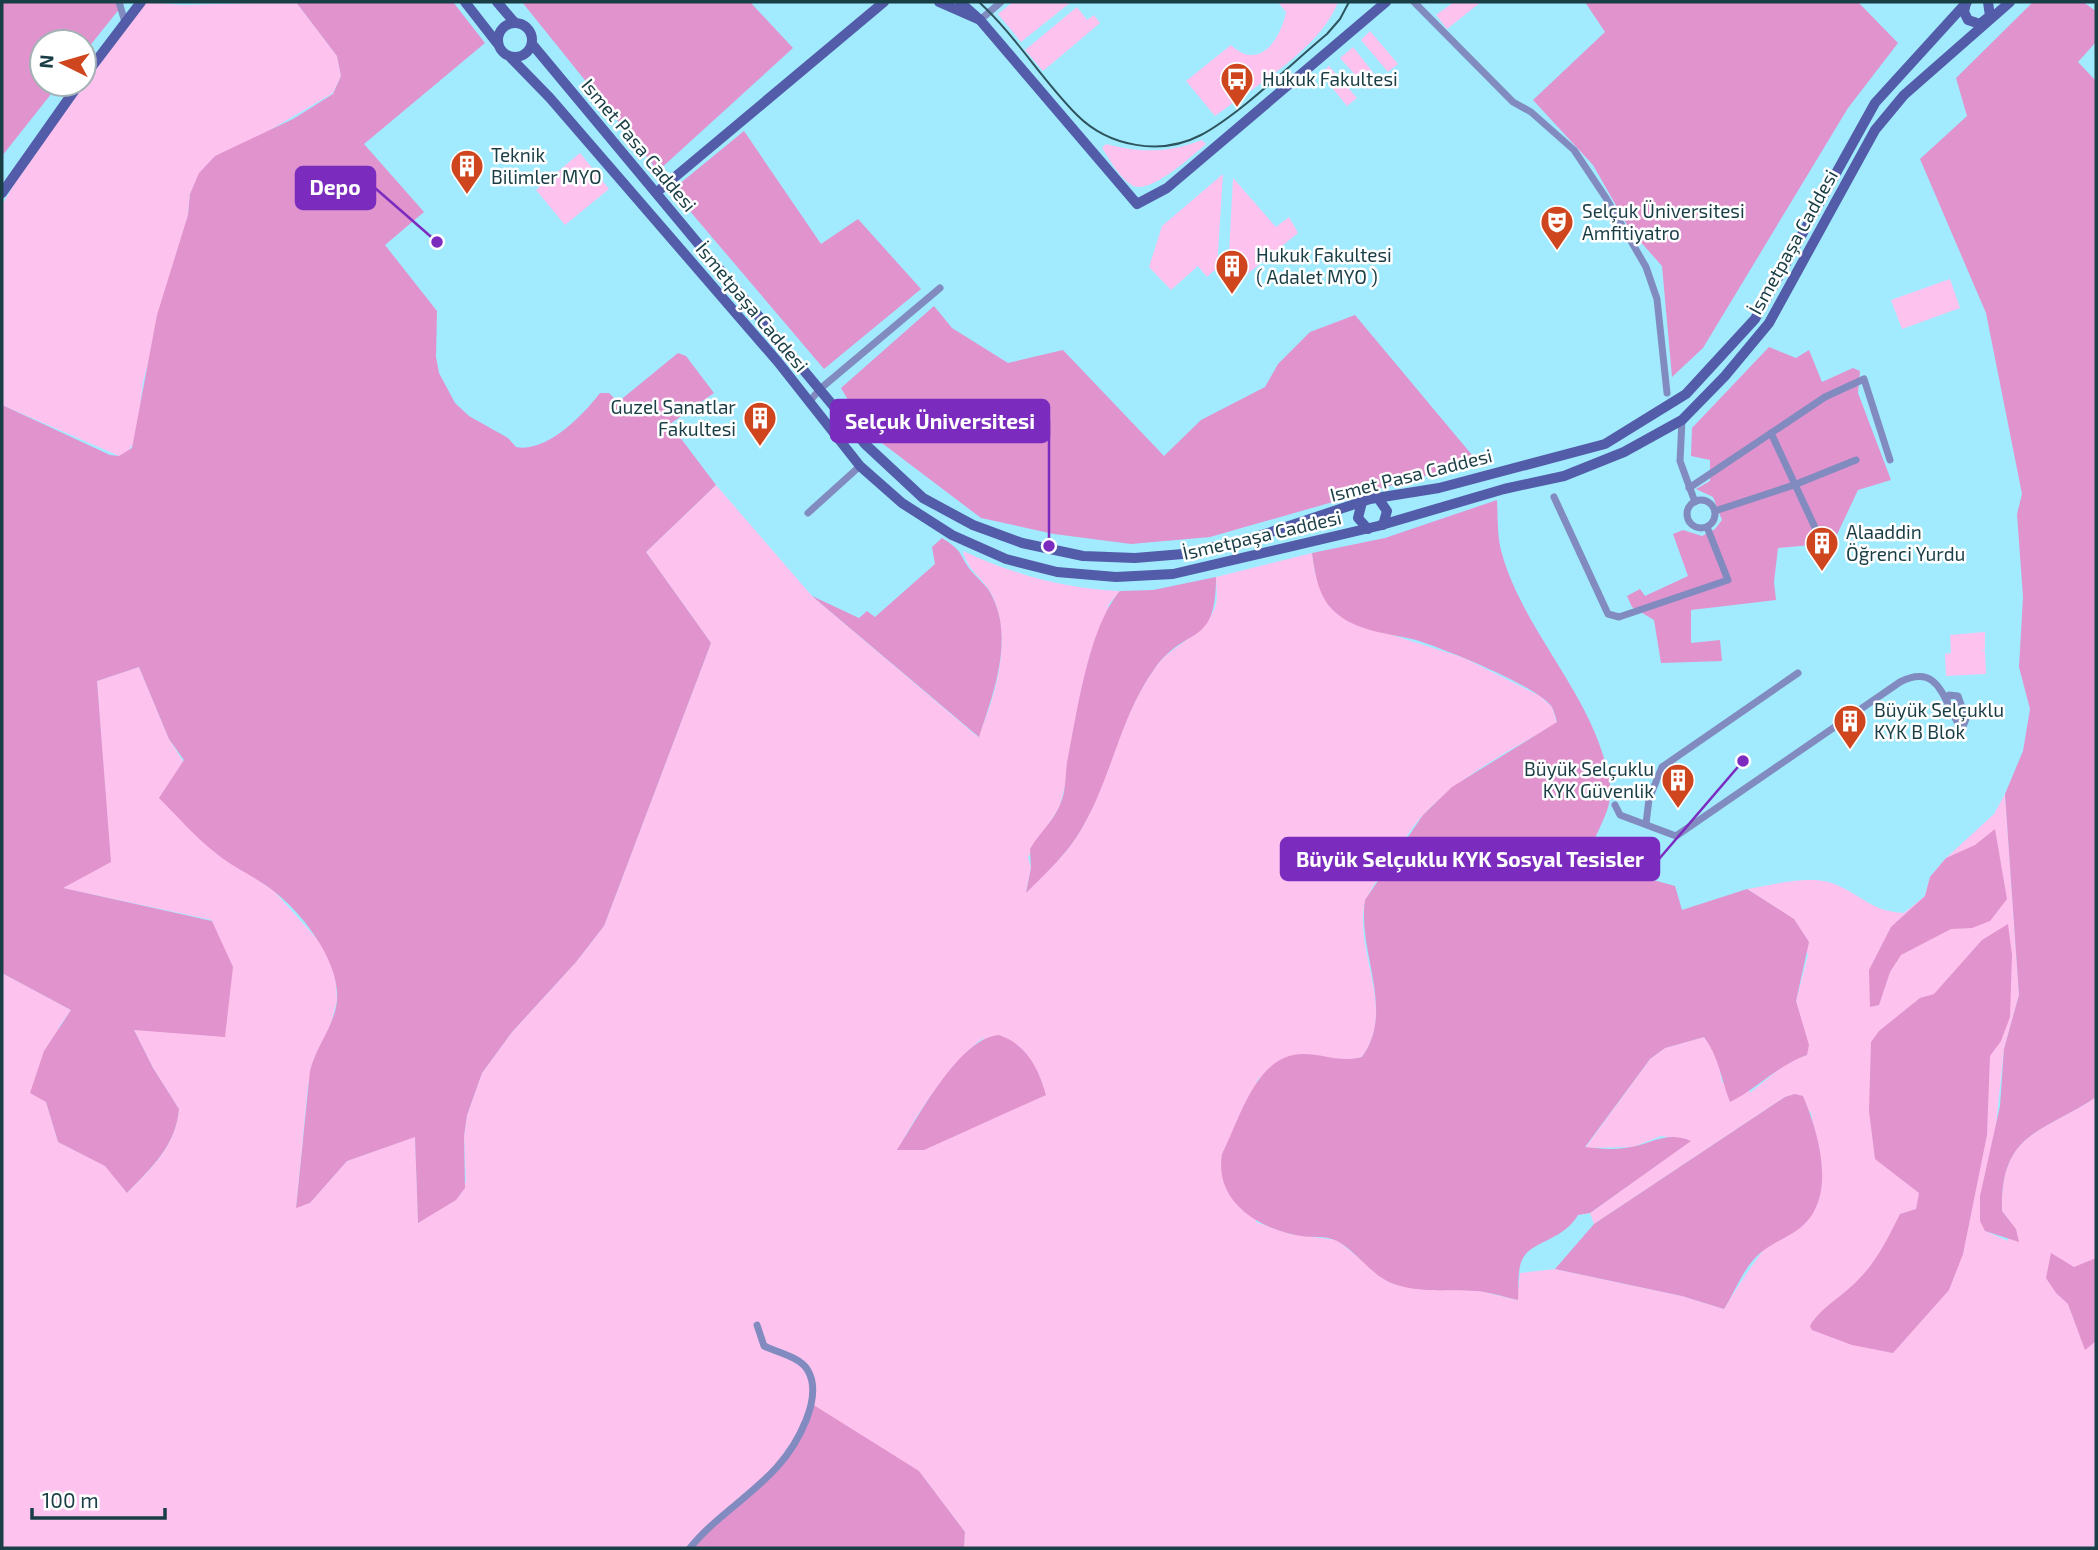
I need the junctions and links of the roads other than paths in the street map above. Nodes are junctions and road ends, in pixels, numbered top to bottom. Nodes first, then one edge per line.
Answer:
1 (119, 2) edge
2 (141, 2) edge
3 (465, 2) edge
4 (497, 2) edge
5 (939, 2) edge
6 (960, 2) edge
7 (1001, 2) edge
8 (1386, 2) edge
9 (1414, 2) edge
10 (1967, 2) edge
11 (1988, 2) edge
12 (2010, 2) edge
13 (884, 3) edge
14 (1988, 19) junction
15 (979, 20) junction
16 (125, 22) junction
17 (516, 23) junction
18 (497, 43) junction
19 (532, 44) junction
20 (98, 58) edge
21 (511, 58) junction
22 (69, 98) edge
23 (657, 192) junction
24 (2, 193) edge
25 (940, 288) dead end
26 (820, 388) junction
27 (1667, 393) dead end
28 (809, 402) junction
29 (1682, 420) junction
30 (1771, 433) junction
31 (1856, 460) dead end
32 (1890, 460) dead end
33 (860, 466) junction
34 (1506, 470) junction
35 (1794, 485) junction
36 (1689, 488) junction
37 (1504, 489) junction
38 (1554, 497) dead end
39 (1377, 498) junction
40 (1362, 502) junction
41 (1695, 502) junction
42 (1715, 511) junction
43 (808, 513) dead end
44 (1383, 525) junction
45 (1707, 527) junction
46 (1368, 529) junction
47 (1818, 534) dead end
48 (1798, 673) dead end
49 (1947, 699) dead end
50 (1615, 805) dead end
51 (1646, 824) junction
52 (757, 1325) dead end
53 (690, 1548) edge

1 - 16 street
2 - 16 main road
3 - 18 main road
4 - 17 main road
5 - 15 main road
6 - 15 main road
7 - 15 street
8 - 15 main road
9 - 27 street
10 - 14 main road
10 - 34 main road, Ismet Pasa Caddesi
11 - 14 main road
12 - 14 main road, İsmetpaşa Caddesi
13 - 23 main road
14 - 29 main road, İsmetpaşa Caddesi
16 - 20 main road
17 - 18 main road
17 - 19 main road
18 - 21 main road
19 - 21 main road
19 - 23 main road, Ismet Pasa Caddesi
21 - 28 main road, İsmetpaşa Caddesi
22 - 24 main road
23 - 26 main road, Ismet Pasa Caddesi
25 - 26 street
26 - 28 street
26 - 40 main road, Ismet Pasa Caddesi
28 - 33 main road, İsmetpaşa Caddesi
29 - 36 street
29 - 37 main road, İsmetpaşa Caddesi
30 - 32 street
30 - 35 street
30 - 36 street
31 - 35 street
33 - 43 street
33 - 46 main road, İsmetpaşa Caddesi
34 - 37 street
34 - 39 main road, Ismet Pasa Caddesi
35 - 42 street
35 - 47 street
36 - 41 street
37 - 44 main road, İsmetpaşa Caddesi
38 - 45 street
39 - 40 main road, Ismet Pasa Caddesi
39 - 44 main road
40 - 46 main road
41 - 42 street
41 - 45 street
42 - 45 street
44 - 46 main road, İsmetpaşa Caddesi
48 - 51 street
49 - 51 street
50 - 51 street
52 - 53 street

